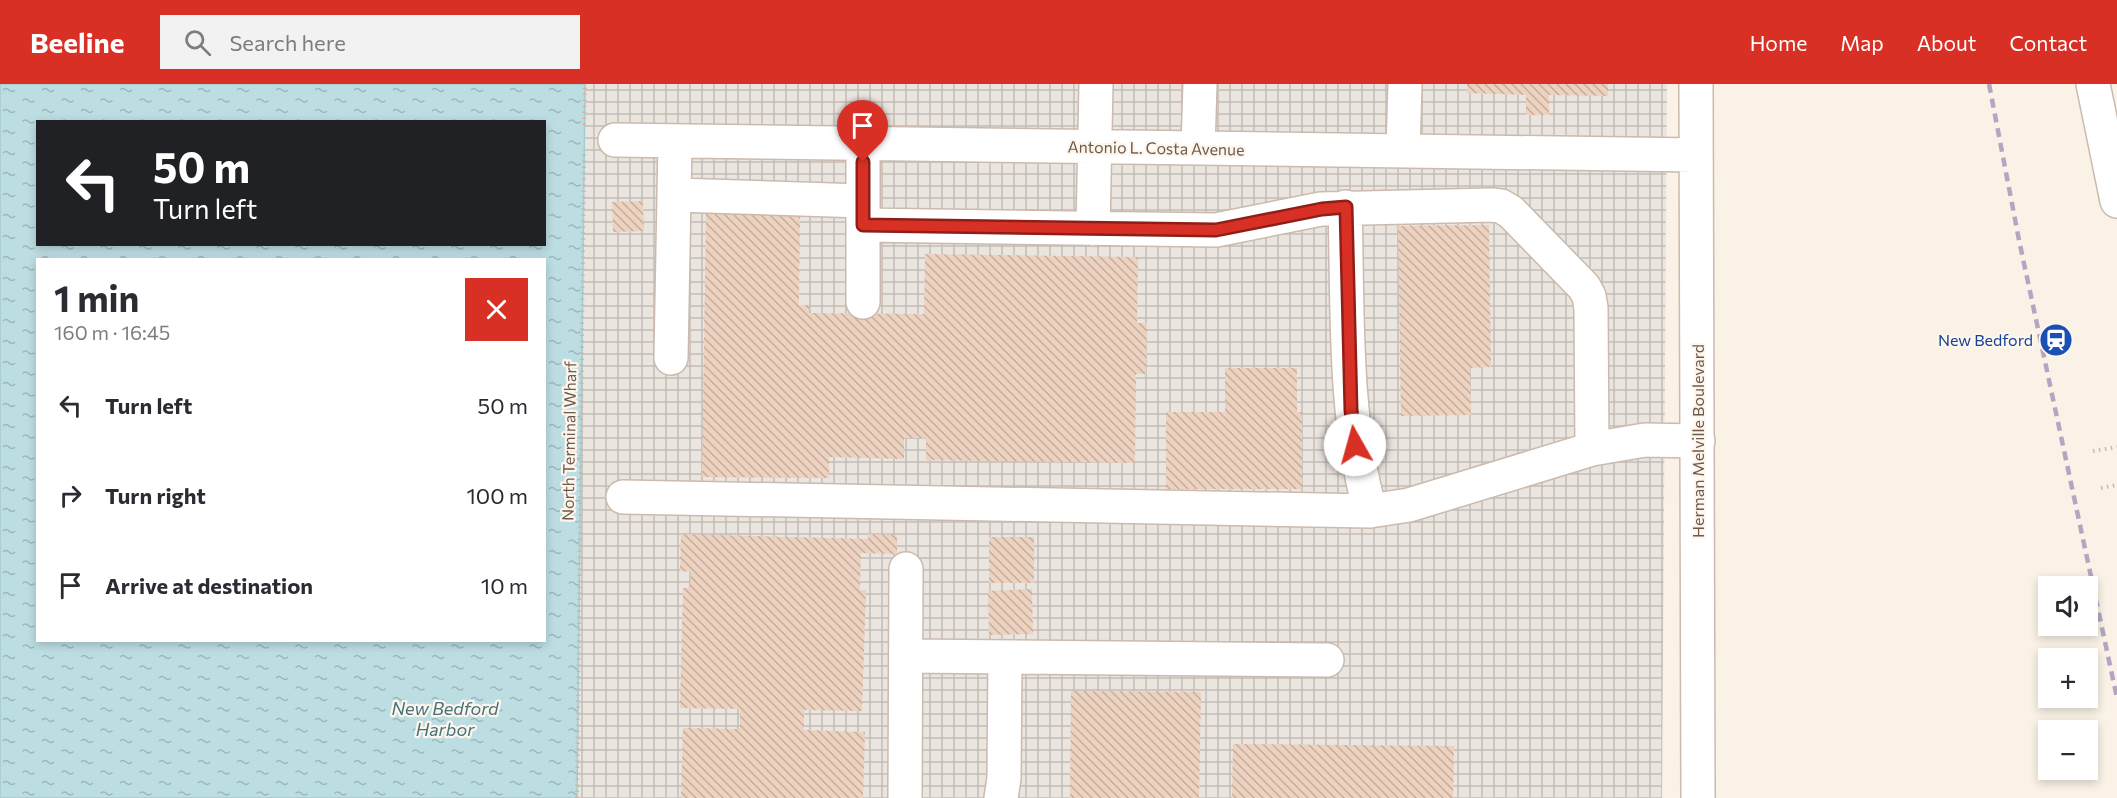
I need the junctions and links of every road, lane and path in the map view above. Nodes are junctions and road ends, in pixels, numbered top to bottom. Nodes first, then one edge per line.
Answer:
1 (585, 84) edge
2 (1096, 84) edge
3 (1200, 84) edge
4 (1405, 84) edge
5 (1696, 84) edge
6 (2093, 84) edge
7 (594, 138) junction
8 (675, 141) junction
9 (863, 144) junction
10 (1095, 147) junction
11 (1198, 148) junction
12 (1403, 151) junction
13 (1696, 155) junction
14 (675, 195) junction
15 (2117, 201) edge
16 (1346, 207) junction
17 (863, 213) junction
18 (1093, 229) junction
19 (862, 302) dead end
20 (671, 358) dead end
21 (1698, 441) junction
22 (2117, 447) edge
23 (1593, 449) junction
24 (2093, 451) dead end
25 (2117, 485) edge
26 (2101, 488) dead end
27 (623, 497) dead end
28 (1370, 511) junction
29 (906, 569) dead end
30 (906, 656) junction
31 (1005, 657) junction
32 (1327, 660) dead end
33 (577, 798) edge
34 (905, 798) edge
35 (1001, 798) edge
36 (1698, 798) edge

1 - 7 path, North Terminal Wharf
2 - 10 street
3 - 11 street
4 - 12 street
5 - 13 street, Herman Melville Boulevard
6 - 15 street
7 - 8 street, Antonio L. Costa Avenue
7 - 33 path, North Terminal Wharf
8 - 9 street, Antonio L. Costa Avenue
8 - 14 street
9 - 10 street, Antonio L. Costa Avenue
9 - 17 street
10 - 11 street, Antonio L. Costa Avenue
10 - 18 street
11 - 12 street, Antonio L. Costa Avenue
12 - 13 street, Antonio L. Costa Avenue
13 - 21 street, Herman Melville Boulevard
14 - 17 street
14 - 20 street
16 - 18 street
16 - 23 street
16 - 28 street
17 - 18 street
17 - 19 street
21 - 23 street
21 - 36 street, Herman Melville Boulevard
22 - 24 path
23 - 28 street
25 - 26 path
27 - 28 street
29 - 30 street
30 - 31 street
30 - 34 street
31 - 32 street
31 - 35 street

